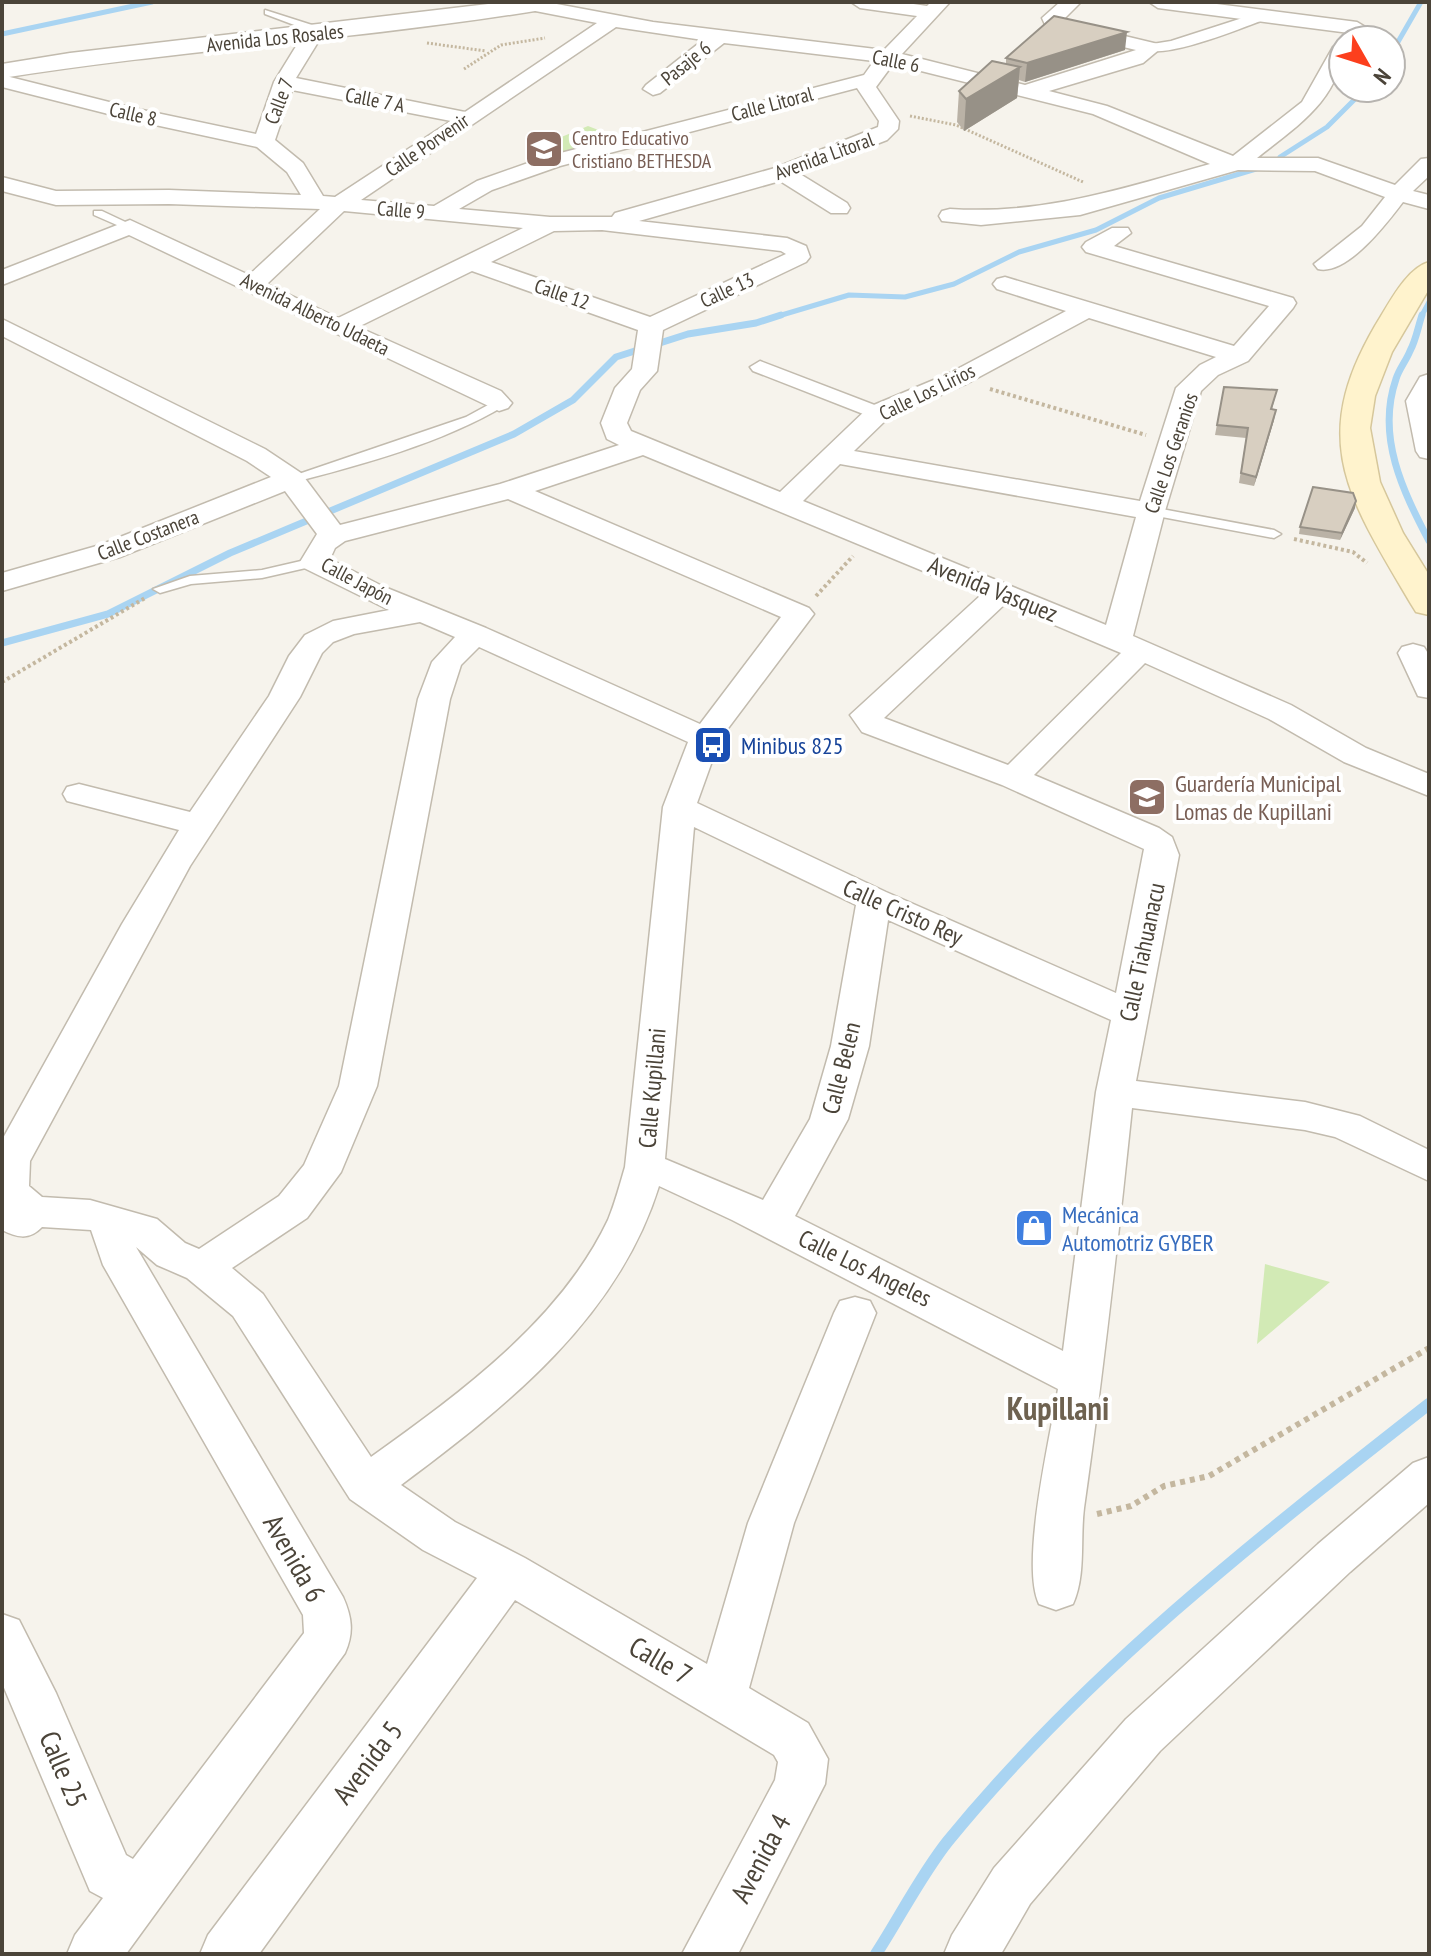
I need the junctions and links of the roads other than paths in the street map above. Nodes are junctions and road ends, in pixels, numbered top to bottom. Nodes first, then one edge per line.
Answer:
1 (860, 2) edge
2 (1072, 2) edge
3 (1158, 2) edge
4 (530, 3) edge
5 (936, 7) edge
6 (1238, 7) edge
7 (268, 12) dead end
8 (1261, 16) junction
9 (612, 21) junction
10 (1329, 24) edge
11 (313, 34) junction
12 (719, 37) junction
13 (1151, 48) junction
14 (890, 57) junction
15 (2, 71) edge
16 (1327, 72) edge
17 (871, 79) junction
18 (2, 81) edge
19 (284, 82) junction
20 (653, 89) dead end
21 (1025, 92) junction
22 (466, 118) junction
23 (264, 142) junction
24 (1243, 164) junction
25 (1429, 164) edge
26 (783, 173) junction
27 (2, 184) edge
28 (1398, 194) junction
29 (314, 202) junction
30 (1429, 202) edge
31 (338, 205) junction
32 (839, 208) dead end
33 (443, 209) junction
34 (98, 213) dead end
35 (950, 216) dead end
36 (602, 223) junction
37 (550, 224) junction
38 (130, 227) junction
39 (1120, 233) dead end
40 (798, 251) joint
41 (472, 263) junction
42 (1326, 264) dead end
43 (1429, 271) edge
44 (2, 278) edge
45 (253, 284) junction
46 (1005, 284) dead end
47 (1089, 308) junction
48 (2, 326) edge
49 (651, 326) junction
50 (338, 327) junction
51 (1239, 356) junction
52 (760, 367) dead end
53 (1429, 382) edge
54 (499, 403) joint
55 (878, 413) junction
56 (646, 445) junction
57 (1429, 451) edge
58 (834, 455) junction
59 (293, 483) junction
60 (510, 490) junction
61 (785, 503) junction
62 (1151, 511) junction
63 (328, 529) junction
64 (1274, 534) road end
65 (314, 562) junction
66 (7, 573) edge
67 (160, 589) road end
68 (1001, 592) junction
69 (1429, 604) edge
70 (422, 613) junction
71 (475, 634) junction
72 (1128, 646) junction
73 (1413, 653) dead end
74 (1429, 689) edge
75 (705, 738) junction
76 (1013, 778) junction
77 (1429, 786) edge
78 (79, 794) dead end
79 (679, 807) junction
80 (199, 825) junction
81 (874, 900) junction
82 (1128, 1013) junction
83 (1115, 1092) junction
84 (645, 1167) junction
85 (1429, 1167) edge
86 (18, 1214) edge
87 (109, 1221) junction
88 (771, 1222) junction
89 (2, 1238) edge
90 (202, 1267) junction
91 (855, 1313) dead end
92 (1081, 1381) junction
93 (1429, 1476) edge
94 (366, 1486) junction
95 (509, 1572) junction
96 (1056, 1590) dead end
97 (2, 1635) edge
98 (722, 1696) junction
99 (803, 1759) joint
100 (139, 1889) junction
101 (94, 1954) edge
102 (227, 1954) edge
103 (709, 1954) edge
104 (971, 1954) edge

1 - 5 street
2 - 13 street
3 - 6 street
4 - 9 street, Calle 6
4 - 11 street, Avenida Los Rosales
5 - 14 street
6 - 8 street
7 - 11 lane
8 - 10 street
8 - 13 street
9 - 12 street, Calle 6
9 - 22 street, Calle Porvenir
11 - 15 street, Avenida Los Rosales
11 - 19 street, Calle 7
12 - 14 street, Calle 6
12 - 20 street, Pasaje 6
13 - 21 street
14 - 17 street
14 - 21 street, Calle 6
16 - 24 street
17 - 26 street, Avenida Litoral
17 - 33 street, Calle Litoral
18 - 23 street, Calle 8
19 - 22 street, Calle 7 A
19 - 23 street, Calle 7
21 - 24 street, Calle 6
22 - 31 street, Calle Porvenir
23 - 29 street, Calle 7
24 - 28 street
24 - 35 street
25 - 28 street
26 - 32 street
26 - 36 street, Avenida Litoral
27 - 29 street, Calle 9
28 - 30 street
28 - 42 street
29 - 31 street, Calle 9
31 - 33 street, Calle 9
31 - 45 street, Calle Porvenir
33 - 37 street, Calle 9
34 - 38 lane
36 - 37 street, Calle 9
36 - 40 street, Calle 9
37 - 41 street
38 - 44 street
38 - 45 street, Avenida Alberto Udaeta
39 - 51 street, Calle Los Geranios
40 - 49 street, Calle 13
41 - 49 street, Calle 12
41 - 50 street
43 - 69 main road
45 - 50 street, Avenida Alberto Udaeta
46 - 47 street
47 - 51 street
47 - 55 street, Calle Los Lirios
48 - 59 street, Calle Japón
49 - 56 street, Avenida Vasquez
50 - 54 street, Avenida Alberto Udaeta
51 - 62 street, Calle Los Geranios
52 - 55 street
53 - 57 street
54 - 59 lane
55 - 58 street, Calle Los Lirios
56 - 60 street
56 - 61 street, Avenida Vasquez
58 - 61 street, Calle Los Lirios
58 - 62 street
59 - 63 street, Calle Japón
59 - 66 street, Calle Costanera
60 - 63 street
60 - 75 street, Calle Kupillani
61 - 68 street, Avenida Vasquez
62 - 64 lane
62 - 72 street, Calle Los Geranios
63 - 65 street, Calle Japón
65 - 67 lane
65 - 70 street, Calle Japón
68 - 72 street, Avenida Vasquez
68 - 76 street, Calle Tiahuanacu
70 - 71 street, Calle Japón
70 - 80 street
71 - 75 street, Calle Japón
71 - 90 street
72 - 76 street
72 - 77 street, Avenida Vasquez
73 - 74 street
75 - 79 street, Calle Kupillani
76 - 82 street, Calle Tiahuanacu
78 - 80 street
79 - 81 street, Calle Cristo Rey
79 - 84 street, Calle Kupillani
80 - 86 street
81 - 82 street, Calle Cristo Rey
81 - 88 street, Calle Belen
82 - 83 street, Calle Tiahuanacu
83 - 85 street
83 - 92 street, Calle Tiahuanacu
84 - 88 street, Calle Los Angeles
84 - 94 street, Calle Kupillani
86 - 87 street
86 - 89 street
87 - 90 street
87 - 100 street, Avenida 6
88 - 92 street, Calle Los Angeles
90 - 94 street
91 - 98 street
92 - 96 street, Calle Tiahuanacu
93 - 104 street
94 - 95 street, Calle 7
95 - 98 street, Calle 7
95 - 102 street, Avenida 5
97 - 100 street, Calle 25
98 - 99 street, Calle 7
99 - 103 street, Avenida 4
100 - 101 street, Avenida 6

